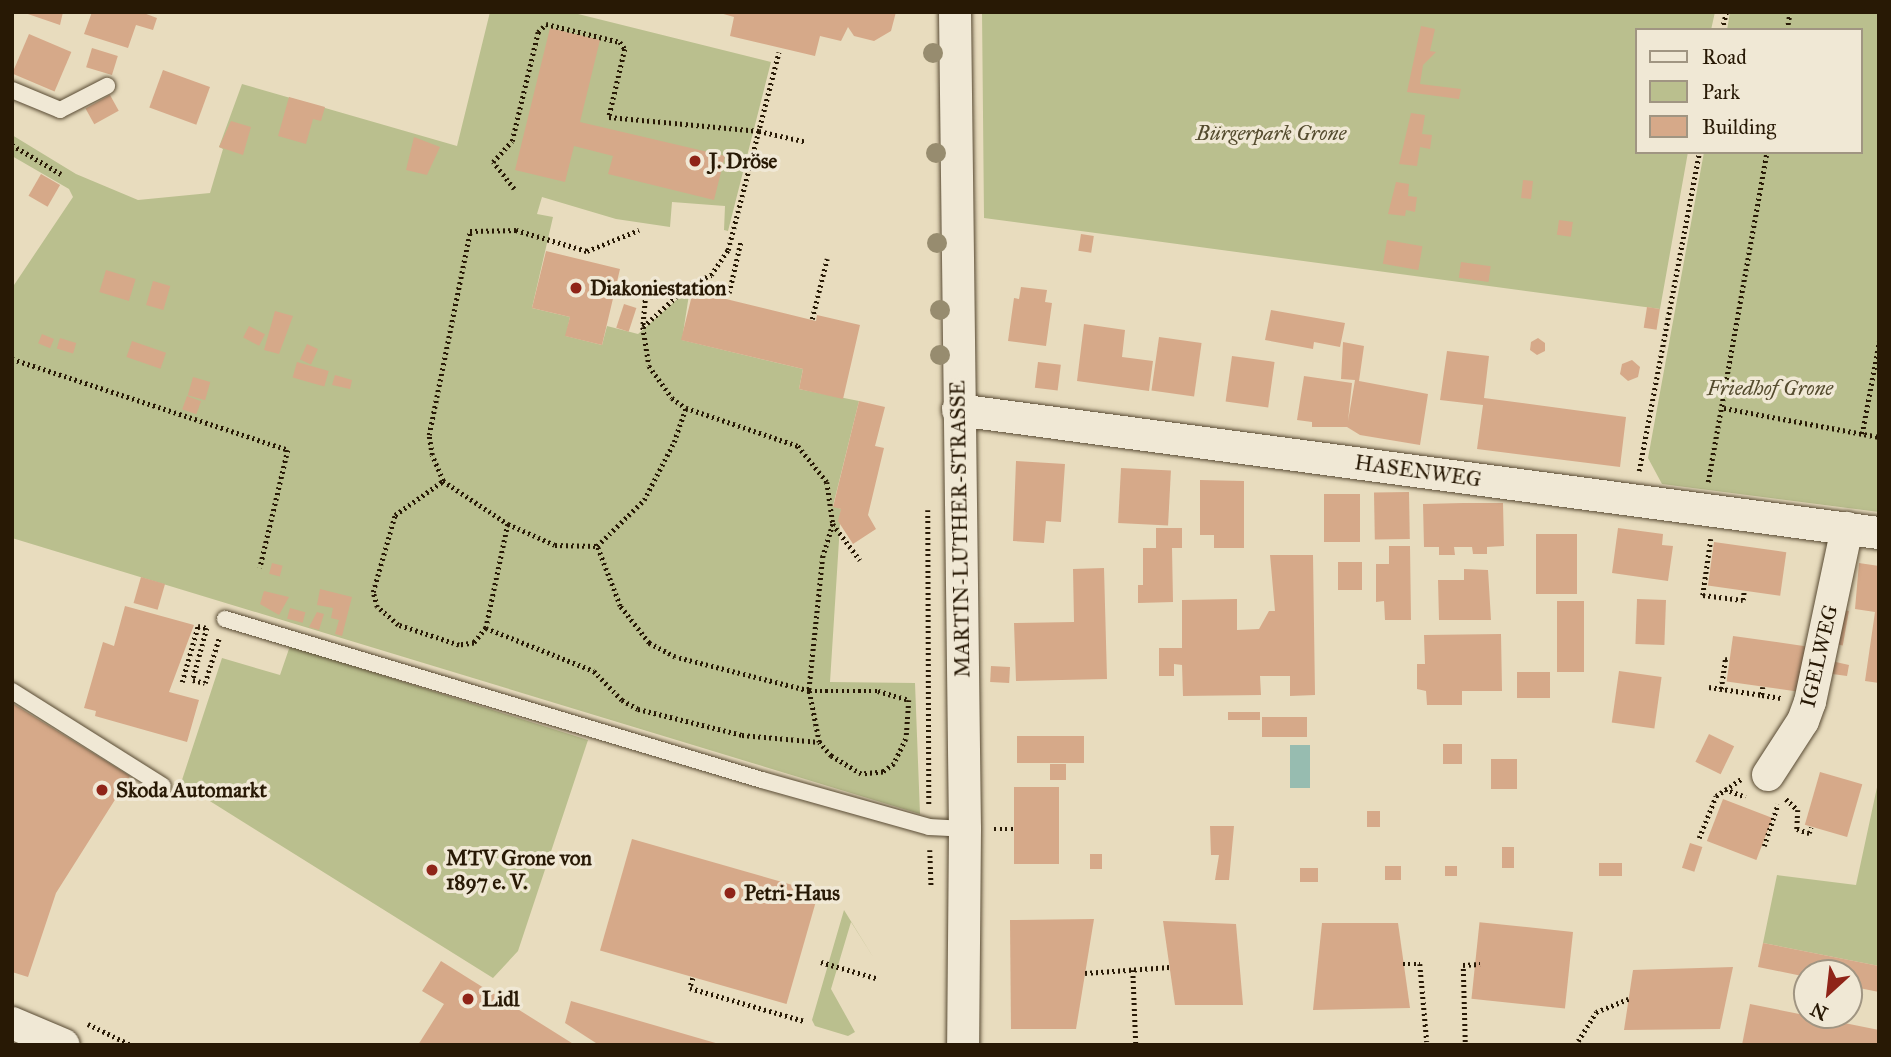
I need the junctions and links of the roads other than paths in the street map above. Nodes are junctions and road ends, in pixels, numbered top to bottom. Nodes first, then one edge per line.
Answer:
1 (954, 12) edge
2 (107, 86) dead end
3 (12, 90) edge
4 (958, 410) junction
5 (1847, 528) junction
6 (1879, 533) edge
7 (225, 619) road end
8 (12, 691) edge
9 (1773, 785) road end
10 (163, 786) dead end
11 (965, 830) junction
12 (12, 1023) edge
13 (64, 1045) edge
14 (963, 1045) edge

1 - 4 street, MARTIN-LUTHER-STRASSE
2 - 3 lane
4 - 5 street, HASENWEG
4 - 11 street, MARTIN-LUTHER-STRASSE
5 - 6 street, HASENWEG
5 - 9 street, IGELWEG
7 - 11 lane
8 - 10 lane
11 - 14 street, MARTIN-LUTHER-STRASSE
12 - 13 street

